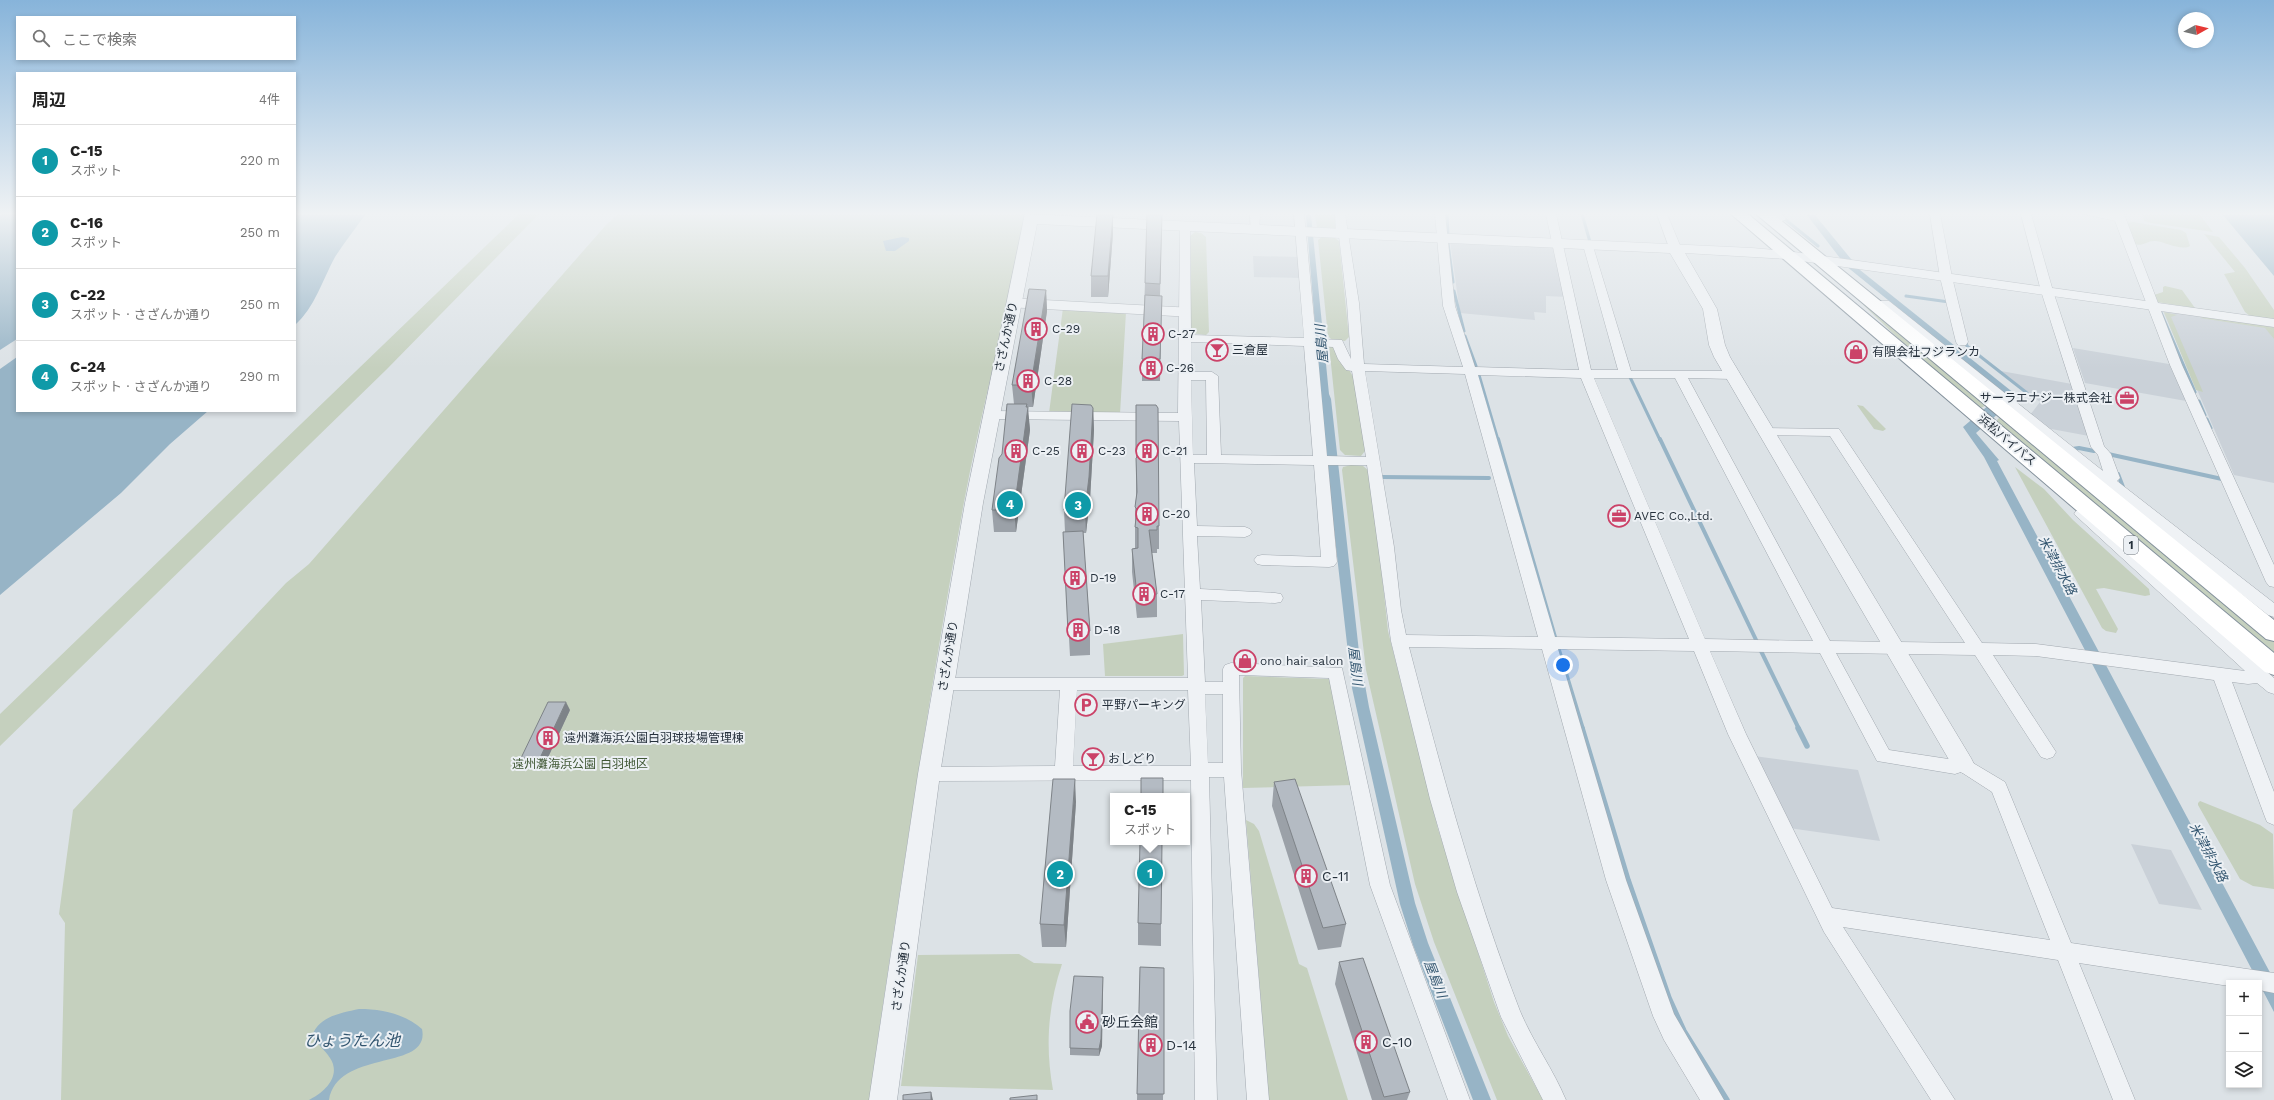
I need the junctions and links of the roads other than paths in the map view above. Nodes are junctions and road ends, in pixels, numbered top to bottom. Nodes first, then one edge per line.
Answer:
1 (1022, 265) edge
2 (1185, 265) edge
3 (1305, 265) edge
4 (1346, 265) edge
5 (1445, 265) edge
6 (1562, 265) edge
7 (1594, 265) edge
8 (1685, 265) edge
9 (1811, 265) edge
10 (1813, 265) edge
11 (1814, 265) edge
12 (1852, 265) edge
13 (1944, 265) edge
14 (2040, 265) edge
15 (2137, 265) edge
16 (1946, 277) junction
17 (2047, 291) junction
18 (1014, 303) junction
19 (2153, 306) junction
20 (1184, 312) junction
21 (2274, 323) edge
22 (1184, 338) junction
23 (1311, 342) junction
24 (1962, 342) dead end
25 (1916, 364) junction
26 (1358, 367) junction
27 (1470, 370) junction
28 (1625, 373) junction
29 (1586, 374) junction
30 (1679, 374) junction
31 (1733, 375) junction
32 (1184, 376) junction
33 (1994, 408) junction
34 (990, 415) junction
35 (1185, 417) junction
36 (1766, 431) junction
37 (1186, 459) junction
38 (1214, 459) junction
39 (1321, 460) junction
40 (1374, 461) junction
41 (2106, 480) junction
42 (1189, 531) junction
43 (1245, 532) dead end
44 (1262, 560) dead end
45 (2274, 582) edge
46 (1192, 594) junction
47 (1275, 598) dead end
48 (2274, 612) edge
49 (2274, 633) edge
50 (1399, 641) junction
51 (1547, 643) junction
52 (1699, 645) junction
53 (1825, 647) junction
54 (1894, 648) junction
55 (1978, 649) junction
56 (2268, 671) edge
57 (2219, 674) junction
58 (944, 684) junction
59 (1069, 684) junction
60 (1195, 686) junction
61 (1231, 688) junction
62 (2274, 688) edge
63 (2047, 752) dead end
64 (1963, 764) junction
65 (1232, 770) junction
66 (1200, 771) junction
67 (1064, 773) junction
68 (929, 774) junction
69 (2274, 817) edge
70 (1827, 917) junction
71 (2064, 951) junction
72 (2274, 983) edge
73 (883, 1100) edge
74 (1206, 1100) edge
75 (1258, 1100) edge
76 (1459, 1100) edge
77 (1555, 1100) edge
78 (1713, 1100) edge
79 (1944, 1100) edge
80 (2124, 1100) edge

1 - 18 street, さざんか通り
2 - 20 street
3 - 23 street
4 - 26 street
5 - 27 street
6 - 29 street
7 - 28 street
8 - 31 street
9 - 25 highway, 浜松バイパス / 1
10 - 25 highway
11 - 33 highway, 浜松バイパス / 1
12 - 16 street
13 - 16 street
14 - 17 street
15 - 19 street
16 - 17 street
16 - 24 street
17 - 19 street
17 - 41 street
18 - 20 street
18 - 34 street, さざんか通り
19 - 21 street
19 - 45 street
20 - 22 street
22 - 23 street
22 - 32 street
23 - 26 street
23 - 39 street
25 - 33 highway, 浜松バイパス / 1
26 - 27 street
26 - 40 street
27 - 29 street
27 - 51 street
28 - 29 street
28 - 30 street
29 - 52 street
30 - 31 street
30 - 53 street
31 - 36 street
32 - 35 street
32 - 38 street
33 - 41 street
33 - 49 highway, 浜松バイパス / 1
33 - 56 highway, 浜松バイパス / 1
34 - 35 street
34 - 58 street, さざんか通り
35 - 37 street
36 - 54 street
36 - 55 street
37 - 38 street
37 - 42 street
38 - 39 street
39 - 40 street
39 - 44 street
40 - 50 street
41 - 48 street
42 - 43 street
42 - 46 street
46 - 47 street
46 - 60 street
50 - 51 street
50 - 77 street
51 - 52 street
51 - 78 street
52 - 53 street
52 - 70 street
53 - 54 street
53 - 64 street
54 - 55 street
54 - 64 street
55 - 57 street
55 - 63 street
56 - 57 street
56 - 62 street
57 - 69 street
58 - 59 street
58 - 68 street, さざんか通り
59 - 60 street
59 - 67 street
60 - 61 street
60 - 66 street
61 - 65 street
61 - 76 street
64 - 71 street
65 - 66 street
65 - 75 street
66 - 67 street
66 - 74 street
67 - 68 street
68 - 73 street, さざんか通り
70 - 71 street
70 - 79 street
71 - 72 street
71 - 80 street

